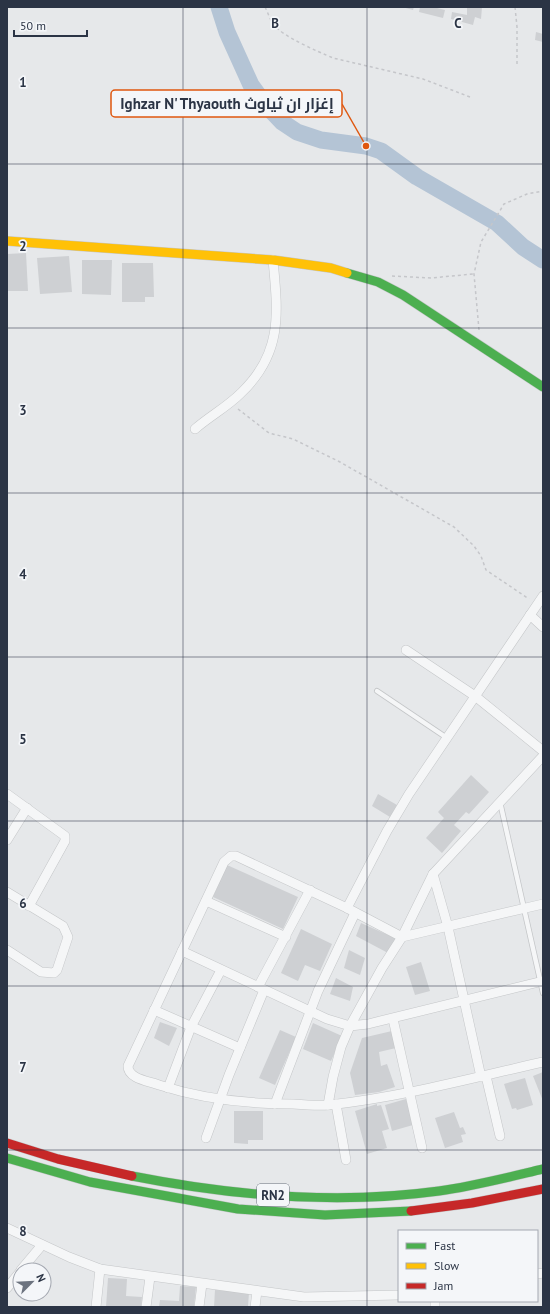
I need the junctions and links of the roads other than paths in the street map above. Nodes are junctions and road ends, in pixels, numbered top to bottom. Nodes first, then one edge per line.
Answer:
1 (7, 241) edge
2 (274, 260) junction
3 (543, 387) edge
4 (195, 429) dead end
5 (543, 596) edge
6 (530, 615) junction
7 (543, 627) edge
8 (406, 650) dead end
9 (377, 691) dead end
10 (475, 696) junction
11 (447, 738) junction
12 (543, 751) edge
13 (543, 756) edge
14 (7, 794) edge
15 (500, 802) junction
16 (27, 808) junction
17 (7, 840) edge
18 (433, 874) junction
19 (310, 890) junction
20 (7, 892) edge
21 (206, 901) junction
22 (543, 904) edge
23 (29, 906) junction
24 (524, 908) junction
25 (351, 910) junction
26 (448, 927) junction
27 (286, 937) junction
28 (402, 938) junction
29 (7, 950) edge
30 (182, 951) junction
31 (221, 970) junction
32 (541, 982) edge
33 (261, 988) junction
34 (543, 994) edge
35 (465, 1000) junction
36 (154, 1010) junction
37 (310, 1011) junction
38 (393, 1019) junction
39 (350, 1026) junction
40 (191, 1027) junction
41 (240, 1048) junction
42 (543, 1062) edge
43 (483, 1076) junction
44 (168, 1088) junction
45 (410, 1092) junction
46 (221, 1100) junction
47 (275, 1104) junction
48 (332, 1104) junction
49 (500, 1136) dead end
50 (206, 1138) dead end
51 (7, 1143) edge
52 (422, 1148) dead end
53 (7, 1158) edge
54 (346, 1160) dead end
55 (543, 1169) edge
56 (543, 1190) edge
57 (7, 1228) edge
58 (42, 1245) junction
59 (28, 1262) edge
60 (100, 1269) junction
61 (150, 1277) junction
62 (202, 1284) junction
63 (257, 1291) junction
64 (398, 1295) edge
65 (349, 1302) edge
66 (96, 1307) edge
67 (146, 1307) edge
68 (199, 1307) edge
69 (255, 1307) edge

1 - 2 main road
2 - 3 main road
2 - 4 street
5 - 6 street
6 - 7 street
6 - 10 street
8 - 10 street
9 - 11 lane
10 - 11 street
10 - 12 street
11 - 25 street
13 - 15 street
14 - 16 street
15 - 18 street
15 - 24 lane
16 - 17 street
16 - 23 street
18 - 26 street
18 - 28 street
19 - 21 street
19 - 25 street
19 - 27 street
20 - 23 street
21 - 27 street
21 - 30 street
22 - 24 street
23 - 29 street
24 - 26 street
24 - 32 lane
25 - 28 street
25 - 37 street
26 - 28 street
26 - 35 street
27 - 33 street
28 - 39 street
30 - 31 street
30 - 36 street
31 - 33 street
31 - 40 street
32 - 34 lane
32 - 35 street
33 - 37 street
33 - 41 street
35 - 38 street
35 - 43 street
36 - 40 street
36 - 44 street
37 - 39 street
37 - 47 street
38 - 39 street
38 - 45 street
39 - 48 street
40 - 41 street
40 - 44 street
41 - 46 street
42 - 43 street
43 - 45 street
43 - 49 street
44 - 46 street
45 - 48 street
45 - 52 street
46 - 47 street
46 - 50 street
47 - 48 street
48 - 54 street
51 - 55 main road, RN2
53 - 56 main road, RN2
57 - 58 street
58 - 59 street
58 - 60 street
60 - 61 street
60 - 66 street
61 - 62 street
61 - 67 street
62 - 63 street
62 - 68 street
63 - 65 street
63 - 69 street
64 - 65 street

